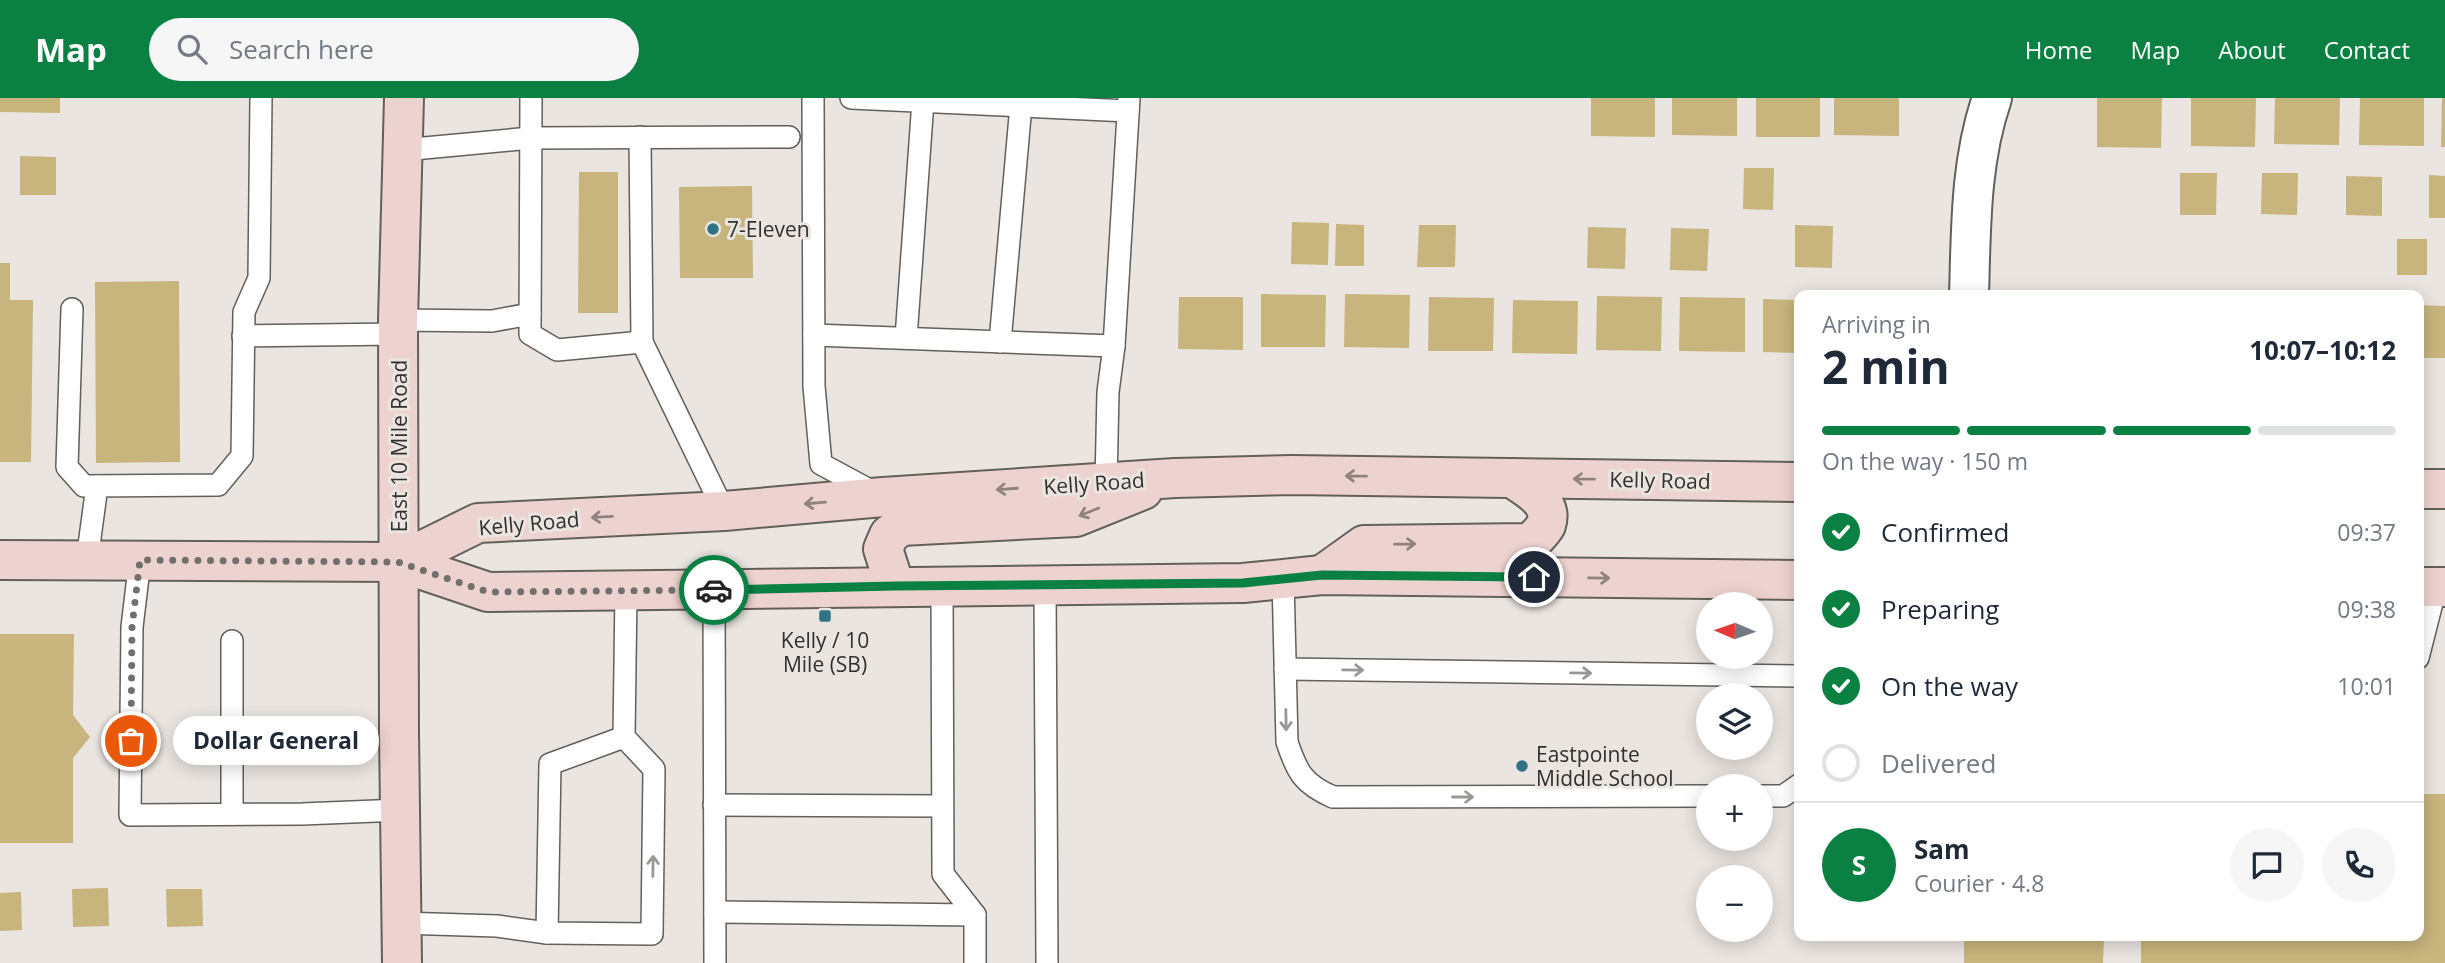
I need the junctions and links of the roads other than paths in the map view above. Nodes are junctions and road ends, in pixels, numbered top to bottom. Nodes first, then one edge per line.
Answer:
1 (261, 98) edge
2 (404, 98) edge
3 (531, 98) edge
4 (813, 98) edge
5 (851, 98) edge
6 (1992, 98) edge
7 (923, 101) junction
8 (1128, 104) edge
9 (1021, 105) junction
10 (640, 137) junction
11 (789, 137) dead end
12 (531, 138) junction
13 (403, 150) junction
14 (1969, 290) edge
15 (72, 309) dead end
16 (530, 314) junction
17 (399, 327) junction
18 (814, 335) junction
19 (243, 336) junction
20 (906, 338) junction
21 (642, 342) junction
22 (1000, 342) junction
23 (1114, 346) junction
24 (1175, 478) junction
25 (1512, 478) junction
26 (1106, 482) junction
27 (1794, 482) edge
28 (97, 486) junction
29 (2424, 489) edge
30 (2445, 489) edge
31 (883, 497) junction
32 (724, 511) junction
33 (0, 560) edge
34 (87, 560) junction
35 (140, 560) junction
36 (398, 562) junction
37 (1322, 575) junction
38 (1283, 579) junction
39 (1794, 580) edge
40 (895, 586) junction
41 (1045, 586) junction
42 (942, 587) junction
43 (2433, 587) edge
44 (714, 590) junction
45 (626, 591) junction
46 (2424, 630) edge
47 (232, 641) dead end
48 (1285, 669) junction
49 (1794, 676) edge
50 (624, 737) junction
51 (1794, 788) edge
52 (1696, 796) edge
53 (1773, 796) edge
54 (714, 805) junction
55 (942, 806) junction
56 (401, 810) junction
57 (232, 814) junction
58 (715, 912) junction
59 (975, 915) junction
60 (401, 923) junction
61 (547, 933) junction
62 (402, 963) edge
63 (715, 963) edge
64 (975, 963) edge
65 (1047, 963) edge

1 - 19 lane
2 - 13 street, East 10 Mile Road
3 - 12 lane
4 - 18 lane
5 - 7 lane
6 - 14 street
7 - 9 lane
7 - 20 lane
8 - 9 lane
8 - 23 lane
9 - 22 lane
10 - 11 lane
10 - 12 lane
10 - 21 lane
12 - 13 lane
12 - 16 lane
13 - 17 street, East 10 Mile Road
15 - 28 lane
16 - 17 lane
16 - 21 lane
17 - 19 lane
17 - 36 street, East 10 Mile Road
18 - 20 lane
18 - 31 lane
19 - 28 lane
20 - 22 lane
21 - 32 lane
22 - 23 lane
23 - 26 lane
25 -> 24 street, Kelly Road
24 - 26 street, Kelly Road
24 -> 40 street
27 -> 25 street, Kelly Road
37 -> 25 street
26 -> 31 street, Kelly Road
28 - 34 lane
29 - 30 street
31 -> 32 street, Kelly Road
32 -> 36 street, Kelly Road
33 - 34 street, Kelly Road
34 - 35 street, Kelly Road
35 - 36 street, Kelly Road
35 - 57 lane
36 - 45 street, Kelly Road
36 - 56 street, East 10 Mile Road
37 - 38 street, Kelly Road
37 -> 39 street, Kelly Road
38 - 41 street, Kelly Road
38 - 48 lane
40 - 42 street, Kelly Road
40 - 44 street, Kelly Road
41 - 42 street, Kelly Road
41 - 65 lane
42 - 55 lane
43 - 46 lane
44 - 45 street, Kelly Road
44 - 54 lane
45 - 50 lane
47 - 57 lane
48 -> 49 lane
48 -> 52 lane
50 - 61 lane
61 -> 50 lane
51 - 53 lane
54 - 55 lane
54 - 58 lane
55 - 59 lane
56 - 57 lane
56 - 60 street, East 10 Mile Road
58 - 59 lane
58 - 63 lane
59 - 64 lane
60 - 61 lane
60 - 62 street, East 10 Mile Road

